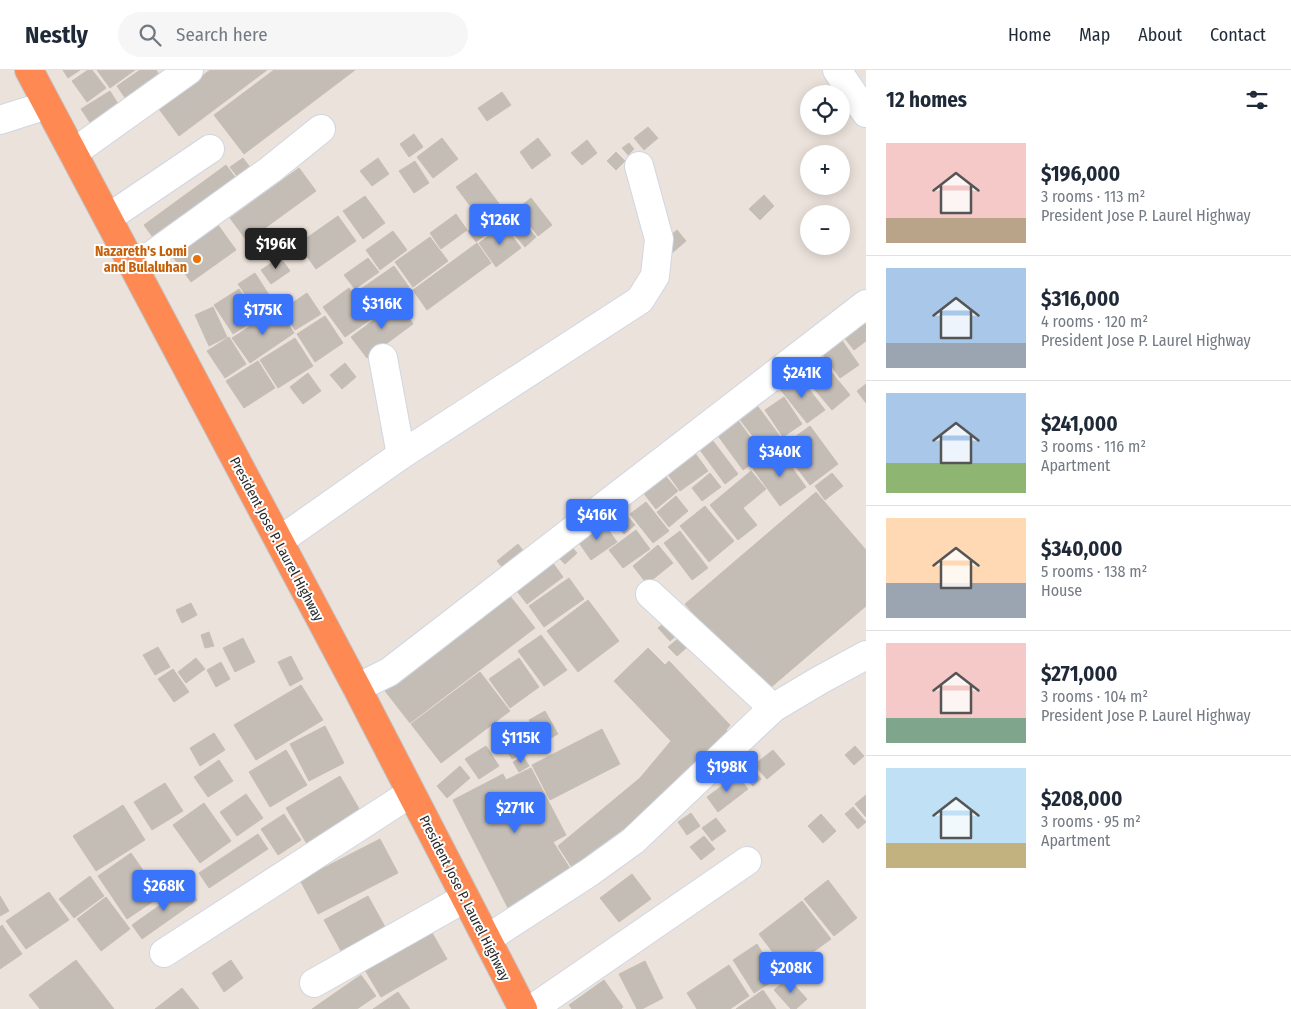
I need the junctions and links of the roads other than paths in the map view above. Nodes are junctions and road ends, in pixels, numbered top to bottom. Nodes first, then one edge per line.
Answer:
1 (29, 70) edge
2 (189, 70) edge
3 (837, 70) edge
4 (47, 104) junction
5 (866, 113) edge
6 (0, 120) edge
7 (321, 129) dead end
8 (210, 149) dead end
9 (73, 153) junction
10 (639, 166) dead end
11 (108, 218) junction
12 (134, 268) junction
13 (866, 304) edge
14 (383, 358) dead end
15 (401, 456) junction
16 (279, 541) junction
17 (650, 594) dead end
18 (866, 655) edge
19 (357, 688) junction
20 (772, 708) junction
21 (411, 792) junction
22 (747, 861) dead end
23 (465, 898) junction
24 (487, 940) junction
25 (164, 953) dead end
26 (314, 983) dead end
27 (523, 1009) edge
28 (532, 1009) edge

1 - 4 highway, President Jose P. Laurel Highway
2 - 9 street
3 - 5 street
4 - 6 street
4 - 9 highway, President Jose P. Laurel Highway
7 - 12 street
8 - 11 street
9 - 11 highway, President Jose P. Laurel Highway
10 - 15 street
11 - 12 highway, President Jose P. Laurel Highway
12 - 16 highway, President Jose P. Laurel Highway
13 - 19 street
14 - 15 street
15 - 16 street
16 - 19 highway, President Jose P. Laurel Highway
17 - 20 street
18 - 20 street
19 - 21 highway, President Jose P. Laurel Highway
20 - 24 street
21 - 23 highway, President Jose P. Laurel Highway
21 - 25 street
22 - 28 street
23 - 24 highway, President Jose P. Laurel Highway
23 - 26 street
24 - 27 highway, President Jose P. Laurel Highway

